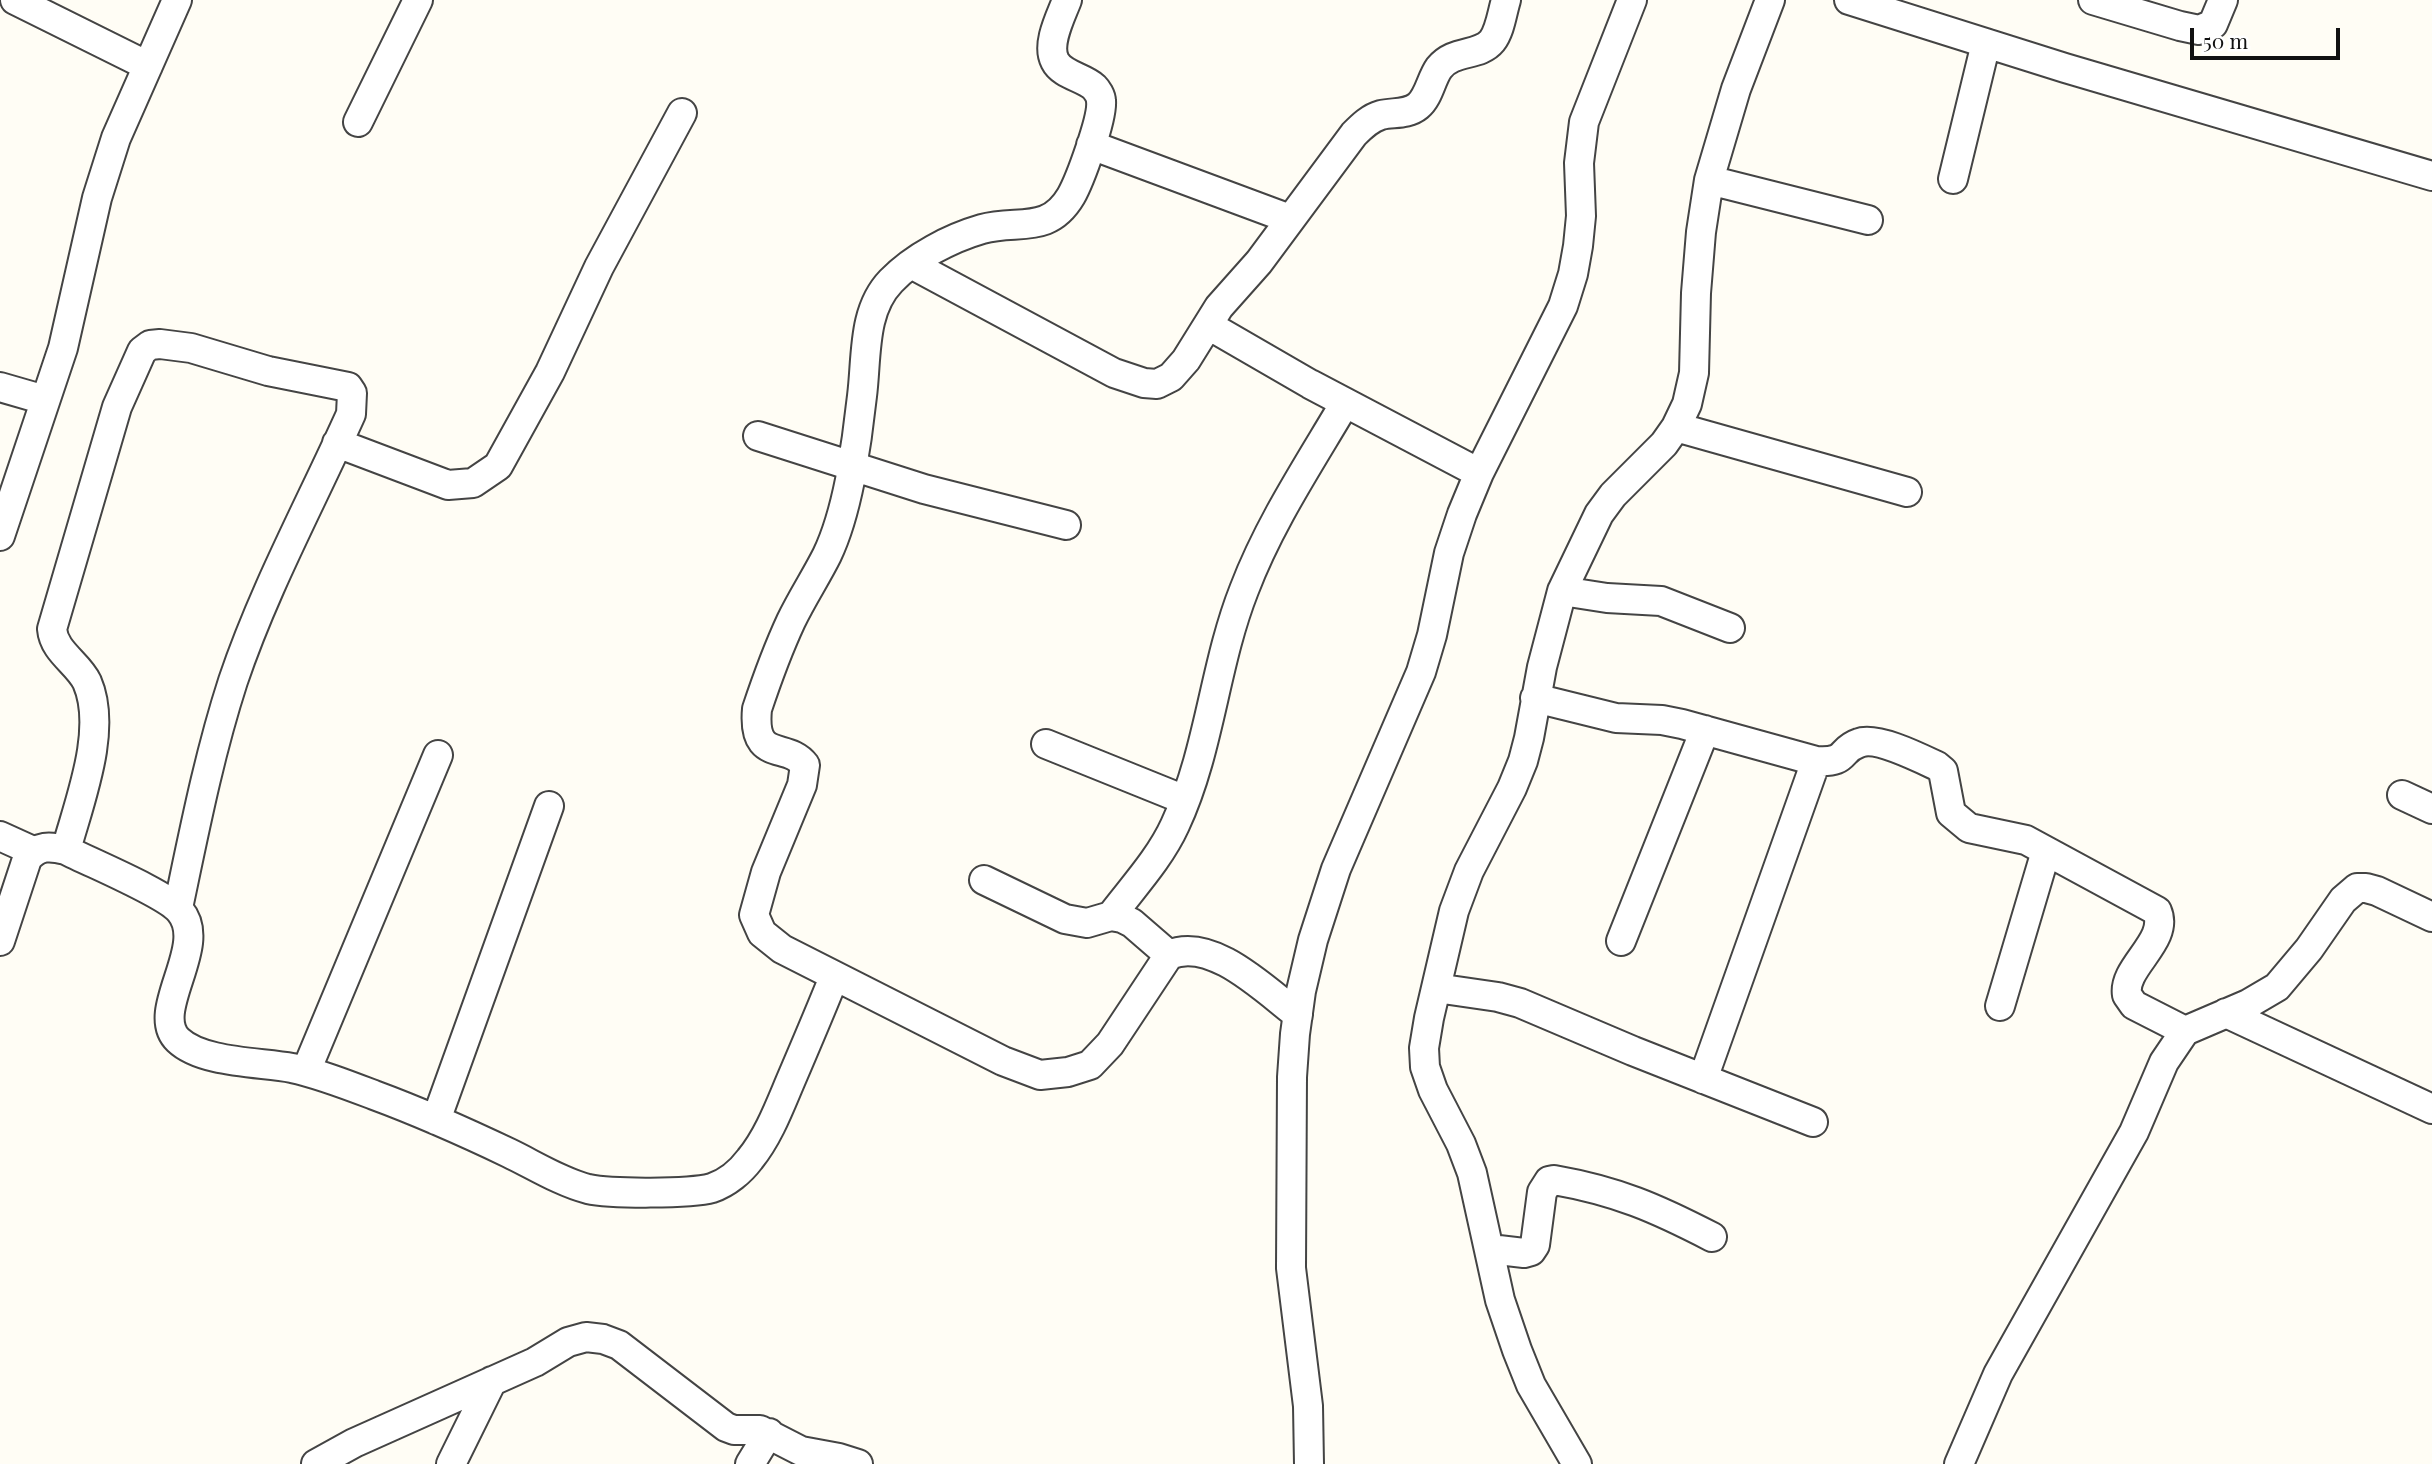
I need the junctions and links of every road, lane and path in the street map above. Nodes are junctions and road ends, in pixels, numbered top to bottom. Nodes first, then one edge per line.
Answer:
1 (15, 0) edge
2 (177, 0) edge
3 (418, 0) edge
4 (1067, 0) edge
5 (1506, 0) edge
6 (1632, 0) edge
7 (1770, 0) edge
8 (1849, 0) edge
9 (2093, 0) edge
10 (2223, 0) edge
11 (1986, 43) junction
12 (148, 66) junction
13 (682, 113) dead end
14 (358, 122) dead end
15 (1091, 145) junction
16 (2432, 176) edge
17 (1953, 179) dead end
18 (1709, 180) junction
19 (1290, 219) junction
20 (1868, 220) dead end
21 (911, 264) junction
22 (1208, 325) junction
23 (0, 387) edge
24 (45, 400) junction
25 (1345, 402) junction
26 (1676, 426) junction
27 (758, 436) dead end
28 (337, 443) junction
29 (852, 466) junction
30 (1479, 473) junction
31 (1906, 492) dead end
32 (1066, 525) dead end
33 (0, 536) edge
34 (1562, 591) junction
35 (1730, 628) dead end
36 (1535, 698) junction
37 (1705, 730) junction
38 (1046, 744) dead end
39 (438, 755) dead end
40 (1816, 761) junction
41 (2402, 795) dead end
42 (1185, 800) junction
43 (549, 806) dead end
44 (2432, 809) edge
45 (0, 835) edge
46 (66, 850) junction
47 (2046, 851) junction
48 (33, 852) junction
49 (984, 880) dead end
50 (178, 908) junction
51 (1111, 916) junction
52 (2432, 917) edge
53 (0, 941) edge
54 (1621, 941) dead end
55 (1170, 955) junction
56 (834, 977) junction
57 (1436, 988) junction
58 (2000, 1006) dead end
59 (2226, 1013) junction
60 (1298, 1015) junction
61 (2185, 1031) junction
62 (306, 1071) junction
63 (1703, 1079) junction
64 (2432, 1109) edge
65 (436, 1120) junction
66 (1813, 1122) dead end
67 (1712, 1237) dead end
68 (1490, 1249) junction
69 (492, 1381) junction
70 (769, 1433) junction
71 (316, 1464) edge
72 (451, 1464) edge
73 (750, 1464) edge
74 (858, 1464) edge
75 (1309, 1464) edge
76 (1577, 1464) edge
77 (1959, 1464) edge

1 - 12 street
2 - 12 street
3 - 14 street
4 - 15 street
5 - 19 street
6 - 30 street
7 - 18 street
8 - 11 street
9 - 10 street
11 - 16 street
11 - 17 street
12 - 24 street
13 - 28 street
15 - 19 street
15 - 21 street
18 - 20 street
18 - 26 street
19 - 22 street
21 - 22 street
21 - 29 street
22 - 25 street
23 - 24 street
24 - 33 street
25 - 30 street
25 - 42 street
26 - 31 street
26 - 34 street
27 - 29 street
28 - 46 street
28 - 50 street
29 - 32 street
29 - 56 street
30 - 60 street
34 - 35 street
34 - 36 street
36 - 37 street
36 - 57 street
37 - 40 street
37 - 54 street
38 - 42 street
39 - 62 street
40 - 47 street
40 - 63 street
41 - 44 street
42 - 51 street
43 - 65 street
45 - 48 street
46 - 48 street
46 - 50 street
47 - 58 street
47 - 61 street
48 - 53 street
49 - 51 street
50 - 62 street
51 - 55 street
52 - 59 street
55 - 56 street
55 - 60 street
56 - 65 street
57 - 63 street
57 - 68 street
59 - 61 street
59 - 64 street
60 - 75 street
61 - 77 street
62 - 65 street
63 - 66 street
67 - 68 street
68 - 76 street
69 - 70 street
69 - 71 street
69 - 72 street
70 - 73 street
70 - 74 street

